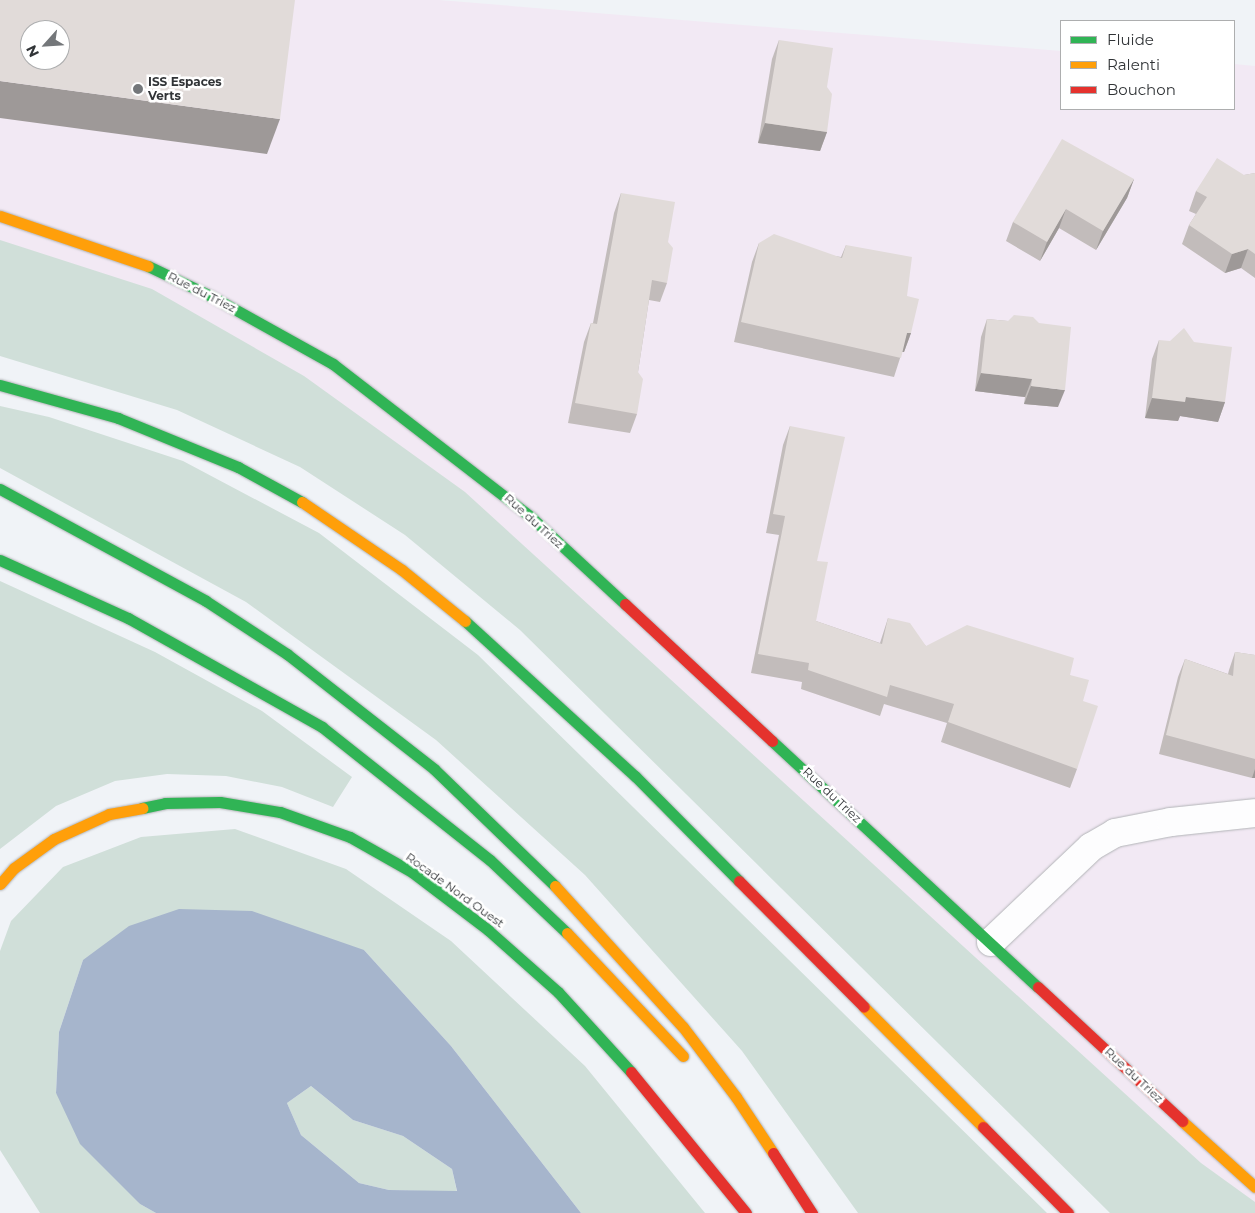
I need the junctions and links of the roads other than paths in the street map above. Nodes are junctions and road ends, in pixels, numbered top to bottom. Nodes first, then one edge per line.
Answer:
1 (0, 216) edge
2 (0, 385) edge
3 (0, 489) edge
4 (0, 560) edge
5 (1255, 813) edge
6 (0, 884) edge
7 (991, 942) junction
8 (694, 1069) dead end
9 (727, 1106) dead end
10 (1169, 1108) junction
11 (1242, 1158) dead end
12 (780, 1166) junction
13 (1255, 1187) edge
14 (746, 1213) edge
15 (812, 1213) edge
16 (1068, 1213) edge

1 - 7 main road, Rue du Triez
2 - 16 main road
3 - 12 main road
4 - 8 main road
5 - 7 street
6 - 14 main road, Rocade Nord Ouest
7 - 10 main road, Rue du Triez
9 - 12 main road
10 - 11 main road
10 - 13 main road, Rue du Triez
12 - 15 main road

